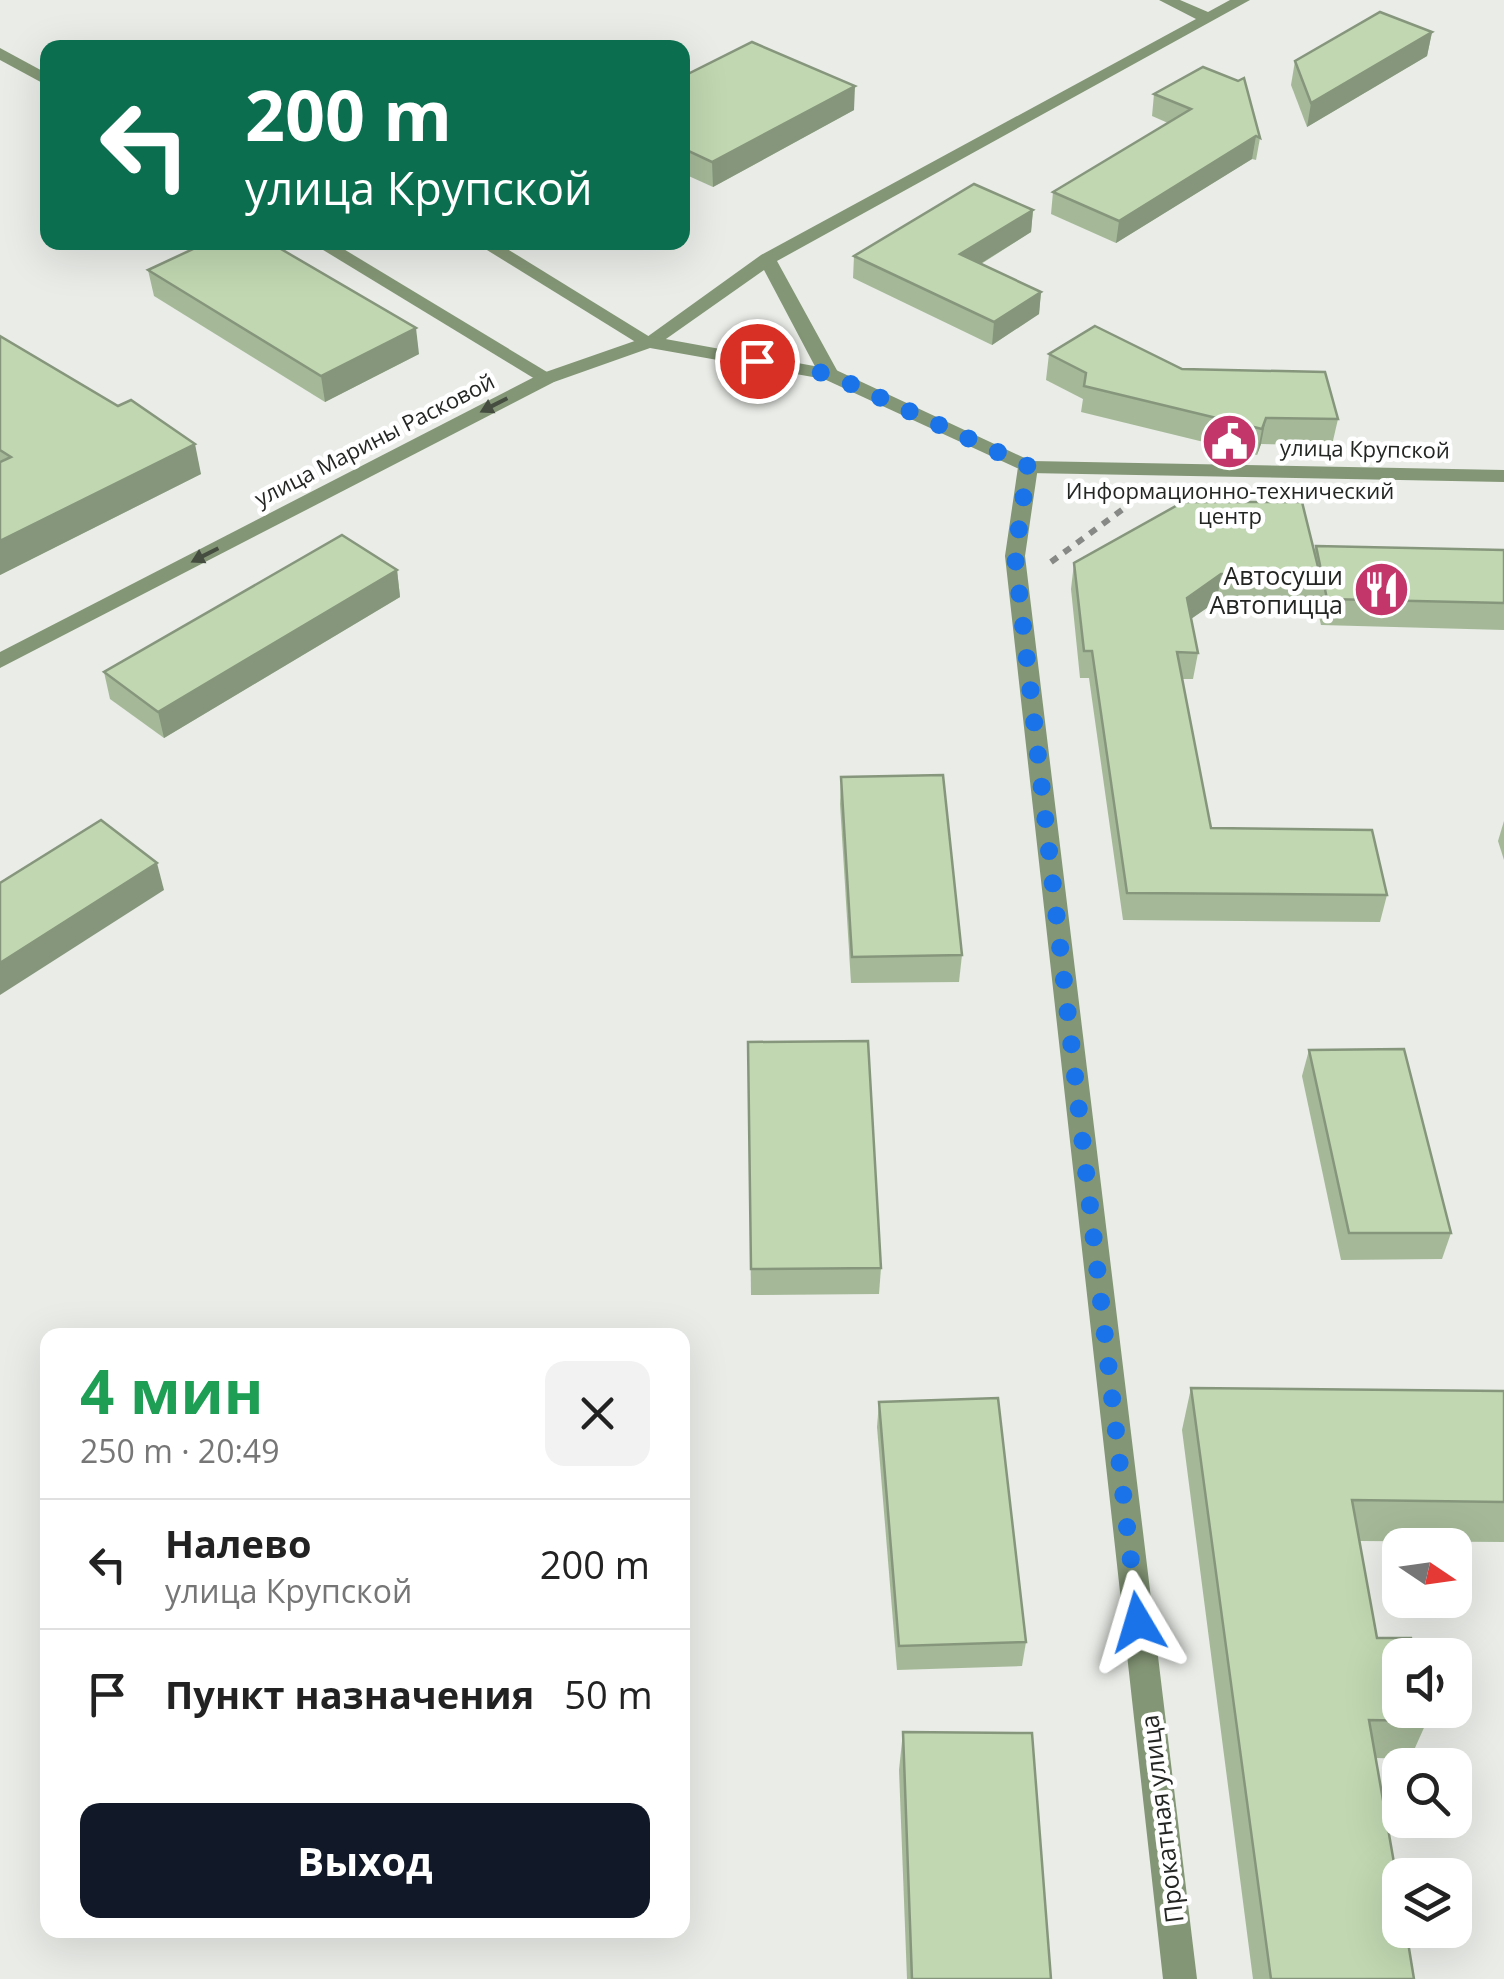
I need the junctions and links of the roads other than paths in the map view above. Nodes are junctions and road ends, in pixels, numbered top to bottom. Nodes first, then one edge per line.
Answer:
1 (1166, 0) edge
2 (1242, 0) edge
3 (1208, 18) junction
4 (0, 53) edge
5 (40, 76) edge
6 (332, 250) edge
7 (496, 250) edge
8 (767, 259) junction
9 (648, 342) junction
10 (829, 374) junction
11 (546, 378) junction
12 (1028, 466) junction
13 (1504, 476) edge
14 (0, 661) edge
15 (1180, 1979) edge

1 - 3 street
2 - 3 street, улица Марины Расковой
3 - 8 street, улица Марины Расковой
4 - 5 street
6 - 11 street
7 - 9 street
8 - 9 street, улица Марины Расковой
8 - 10 street
9 - 10 street, улица Крупской
9 - 11 street, улица Марины Расковой
10 - 12 street, улица Крупской
11 -> 14 street, улица Марины Расковой
12 - 13 street, улица Крупской
12 - 15 street, Прокатная улица

